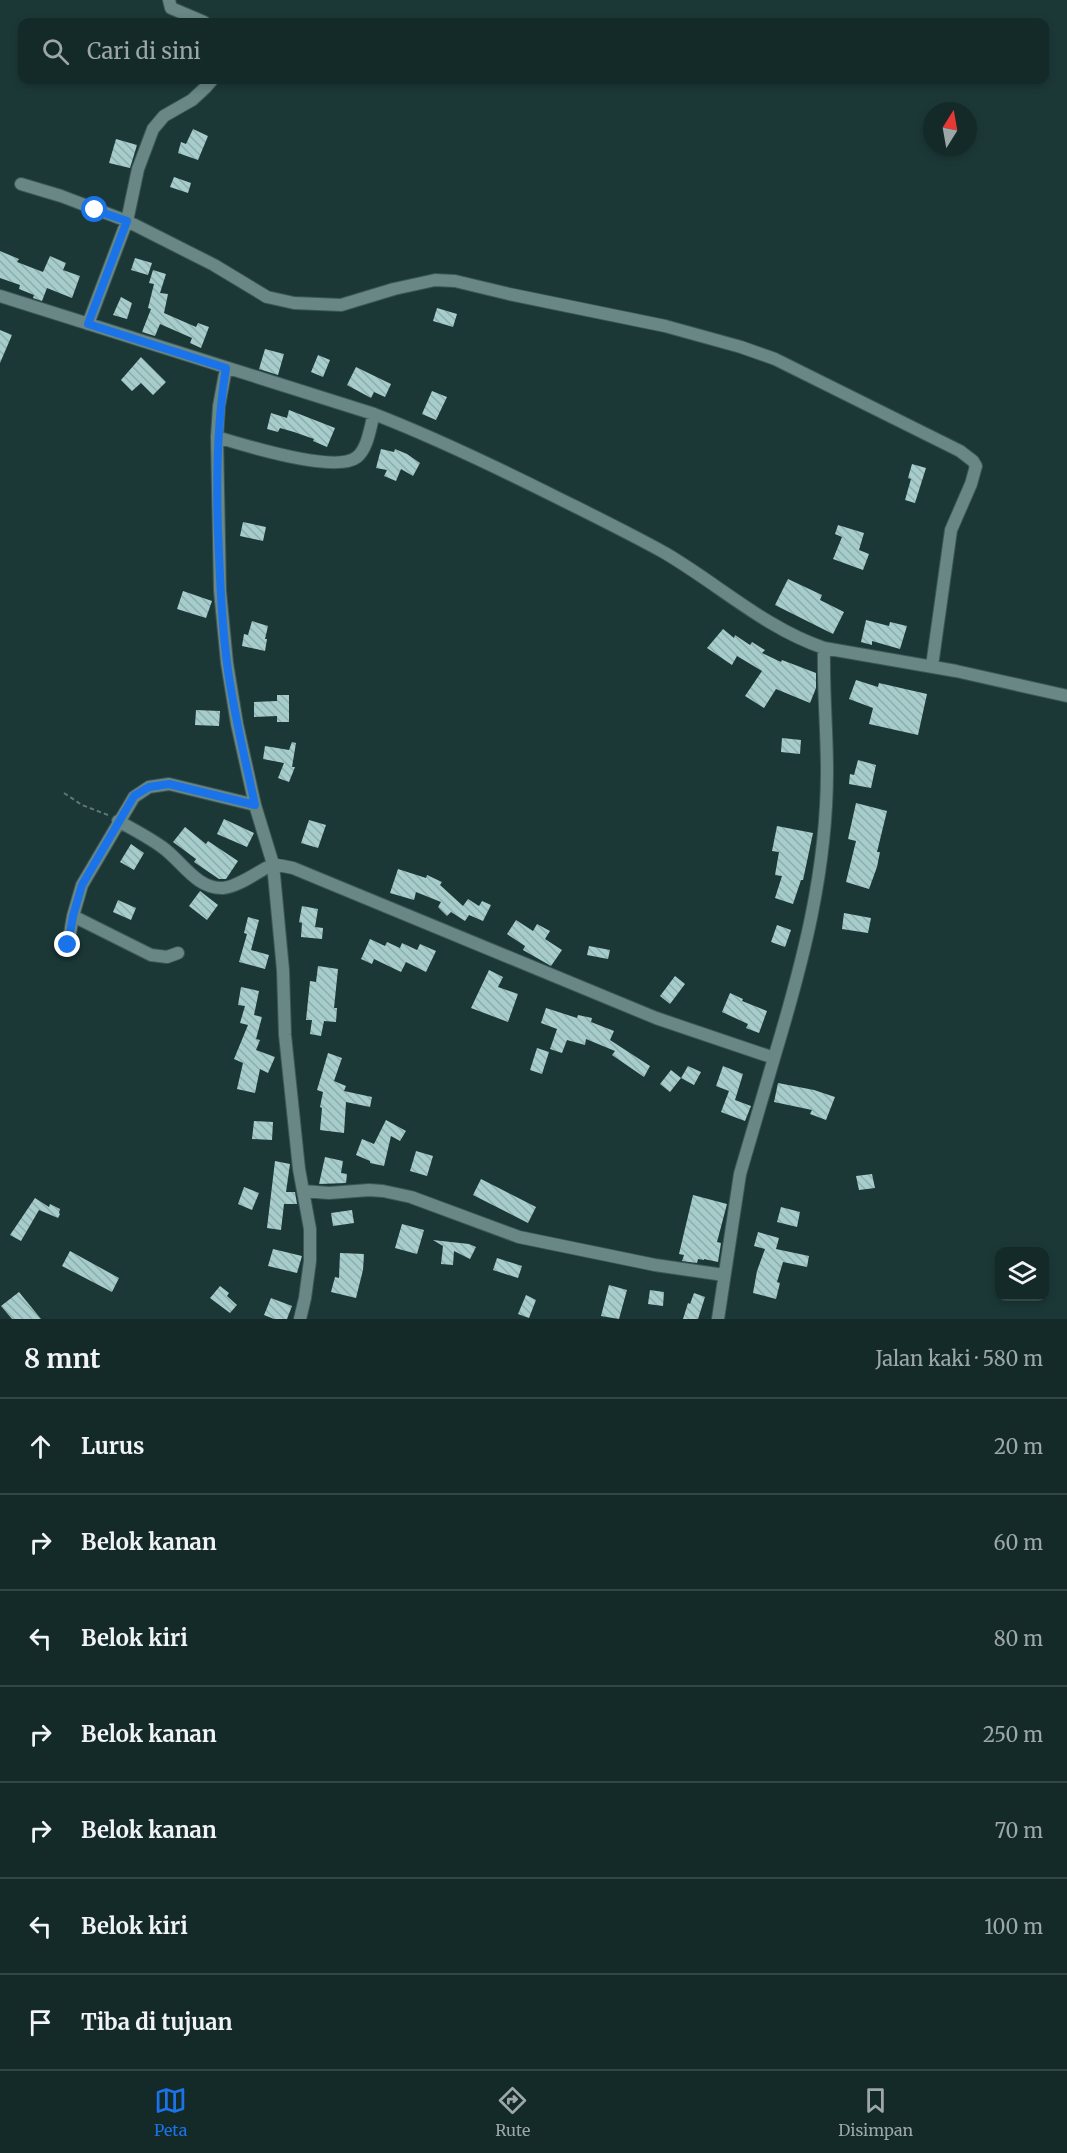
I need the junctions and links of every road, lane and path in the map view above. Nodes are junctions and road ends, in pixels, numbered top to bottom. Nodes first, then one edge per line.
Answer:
1 (169, 0) edge
2 (195, 18) edge
3 (209, 84) edge
4 (21, 184) dead end
5 (127, 221) junction
6 (0, 296) edge
7 (88, 324) junction
8 (226, 368) junction
9 (374, 414) junction
10 (217, 437) junction
11 (824, 648) junction
12 (932, 666) junction
13 (1067, 696) edge
14 (64, 793) dead end
15 (255, 805) junction
16 (118, 821) junction
17 (273, 864) junction
18 (73, 916) junction
19 (68, 945) dead end
20 (178, 953) dead end
21 (774, 1058) junction
22 (303, 1191) junction
23 (724, 1275) junction
24 (300, 1319) edge
25 (717, 1319) edge

1 - 2 street
3 - 5 street
4 - 5 street
5 - 7 street
5 - 12 street
6 - 7 street
7 - 8 street
8 - 9 street
8 - 10 street
9 - 10 street
9 - 11 street
10 - 15 street
11 - 12 street
11 - 21 street
12 - 13 street
14 - 16 path
15 - 16 street
15 - 17 street
16 - 17 street
16 - 18 street
17 - 21 street
17 - 22 street
18 - 19 street
18 - 20 street
21 - 23 street
22 - 23 street
22 - 24 street
23 - 25 street

